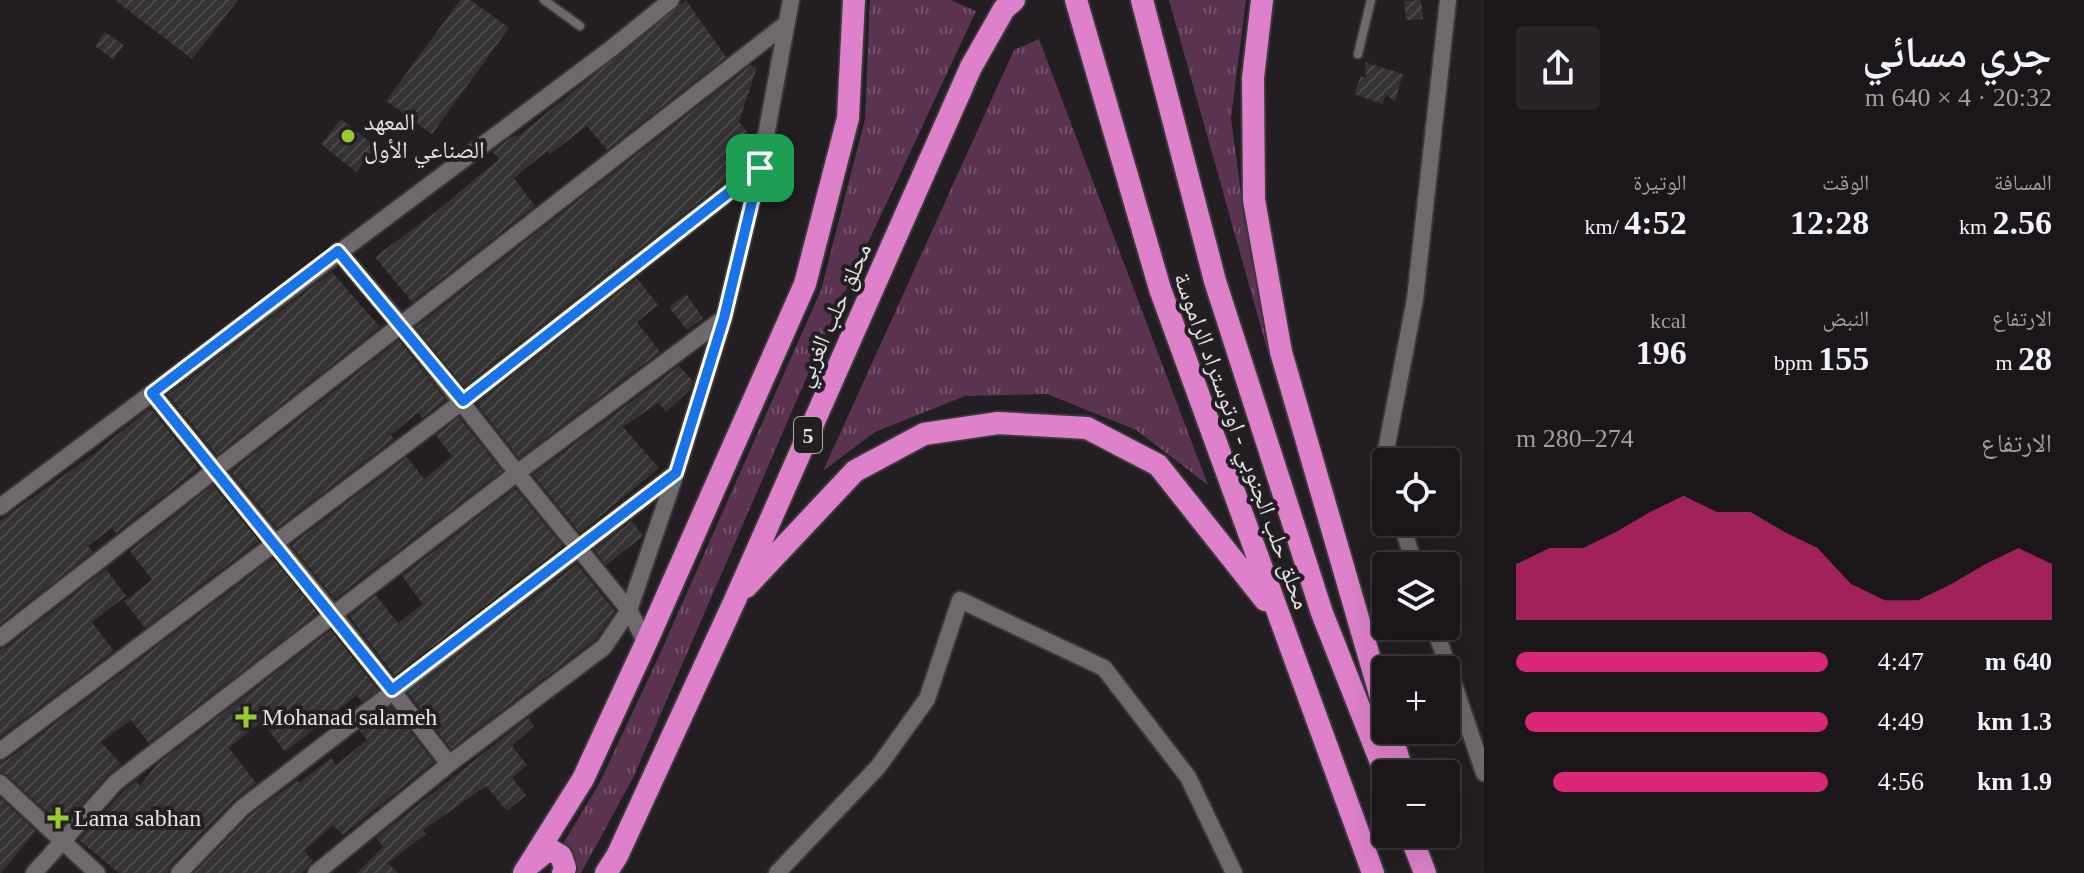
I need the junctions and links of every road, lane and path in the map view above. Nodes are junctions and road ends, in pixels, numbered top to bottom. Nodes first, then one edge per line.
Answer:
1 (544, 0) edge
2 (671, 0) edge
3 (791, 0) edge
4 (854, 0) edge
5 (1014, 0) edge
6 (1262, 0) edge
7 (1371, 0) edge
8 (1448, 0) edge
9 (1142, 1) edge
10 (1079, 10) edge
11 (787, 23) junction
12 (580, 26) dead end
13 (1358, 54) dead end
14 (760, 168) junction
15 (338, 251) junction
16 (724, 318) junction
17 (401, 325) junction
18 (152, 393) junction
19 (463, 401) junction
20 (1386, 448) edge
21 (215, 470) junction
22 (517, 473) junction
23 (676, 473) junction
24 (0, 507) edge
25 (274, 544) junction
26 (578, 547) junction
27 (735, 600) junction
28 (629, 610) junction
29 (333, 614) junction
30 (1277, 616) junction
31 (0, 638) edge
32 (1439, 640) edge
33 (646, 643) junction
34 (1372, 667) edge
35 (392, 690) junction
36 (0, 751) edge
37 (1380, 760) edge
38 (449, 764) junction
39 (1484, 773) edge
40 (0, 783) edge
41 (61, 841) junction
42 (1415, 848) edge
43 (1425, 848) edge
44 (526, 869) edge
45 (34, 873) edge
46 (97, 873) edge
47 (179, 873) edge
48 (316, 873) edge
49 (563, 873) edge
50 (606, 873) edge
51 (777, 873) edge
52 (1234, 873) edge
53 (1373, 873) edge
54 (1425, 873) edge
55 (1433, 873) edge

1 - 12 lane
2 - 15 street
3 - 11 street
4 - 33 highway, محلق حلب الغربي
5 - 27 highway, محلق حلب الغربي / 5
6 - 34 highway
7 - 13 lane
8 - 20 street
9 - 37 highway, محلق حلب الجنوبي - اوتوستراد الراموسة
10 - 30 highway, محلق حلب الجنوبي - اوتوستراد الراموسة
11 - 14 street
11 - 17 street
14 - 16 street
14 - 19 street
15 - 17 street
15 - 18 street
16 - 22 street
16 - 23 street
17 - 19 street
17 - 21 street
18 - 21 street
18 - 24 street
19 - 22 street
19 - 25 street
21 - 25 street
21 - 31 street
22 - 26 street
22 - 29 street
23 - 26 street
23 - 28 street
25 - 29 street
25 - 36 street
26 - 28 street
26 - 35 street
27 - 30 highway
27 - 50 highway, محلق حلب الغربي / 5
28 - 33 street
28 - 38 street
29 - 35 street
29 - 41 street
30 - 53 highway, محلق حلب الجنوبي - اوتوستراد الراموسة
32 - 39 street
33 - 44 highway, محلق حلب الغربي
35 - 38 street
35 - 47 street
38 - 48 street
40 - 41 street
41 - 45 street
41 - 46 street
42 - 54 highway
43 - 55 highway
44 - 49 highway
51 - 52 street

